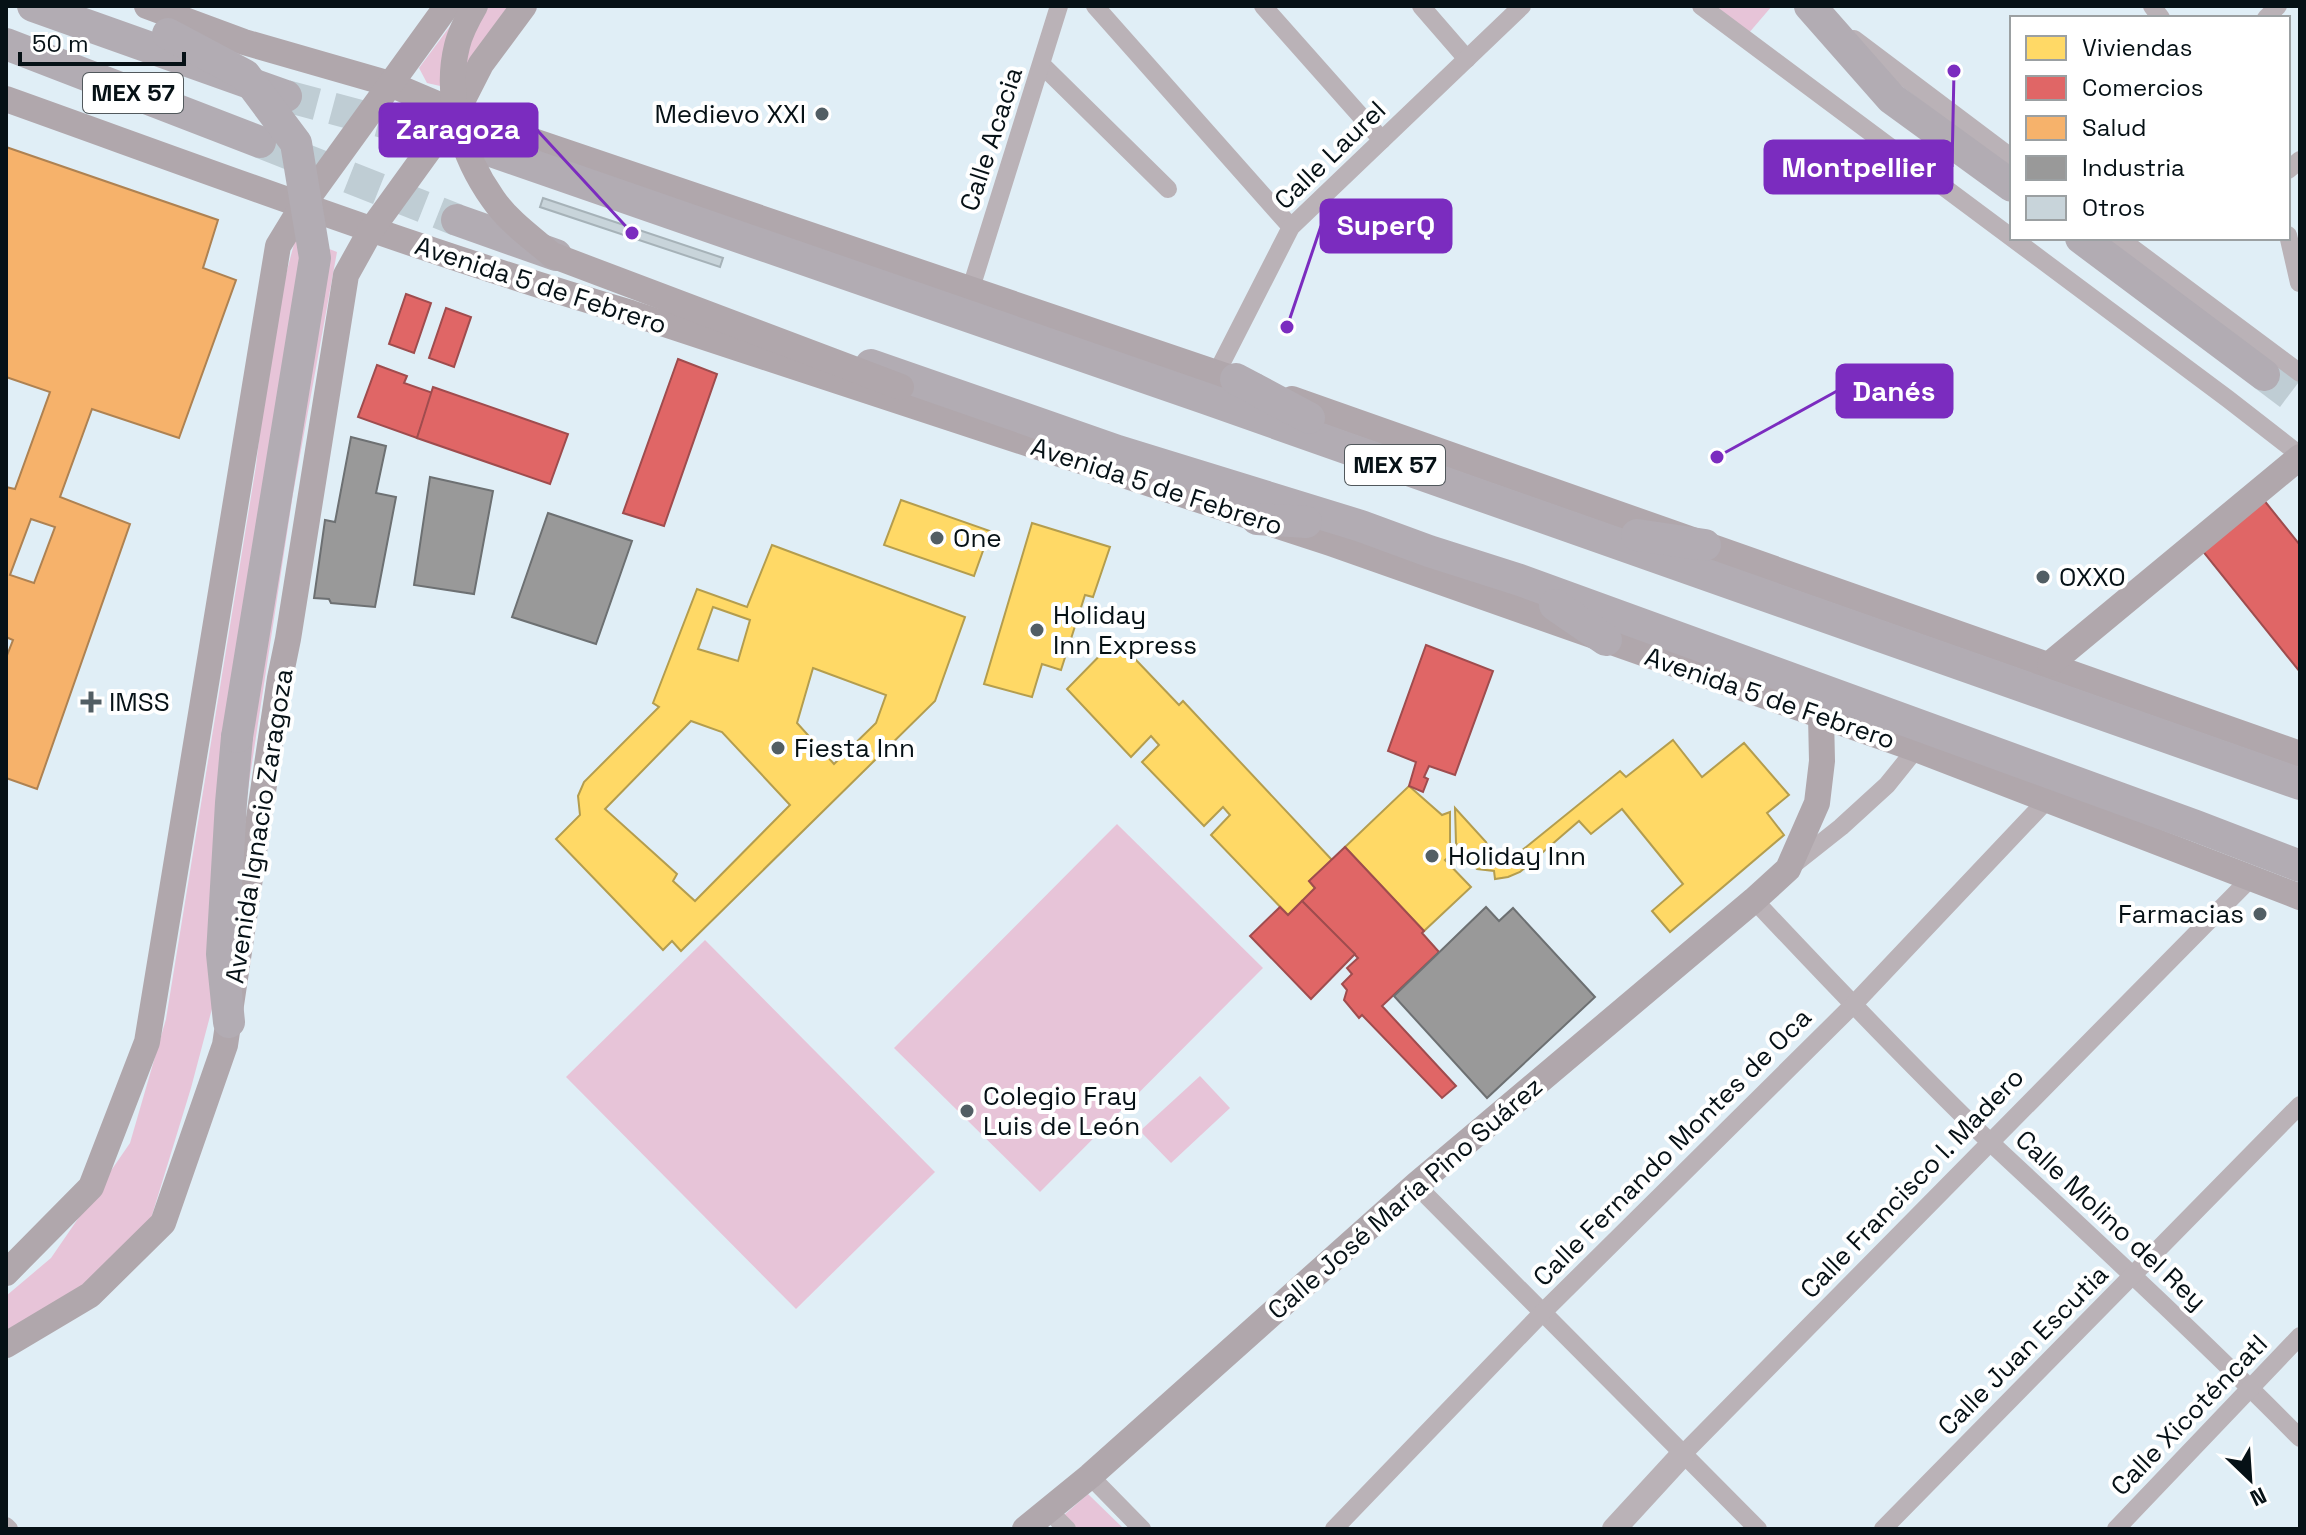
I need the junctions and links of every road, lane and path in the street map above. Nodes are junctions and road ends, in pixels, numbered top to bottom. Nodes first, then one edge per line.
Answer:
1 (33, 6) edge
2 (93, 6) edge
3 (147, 6) edge
4 (447, 6) edge
5 (475, 6) edge
6 (524, 6) edge
7 (1059, 6) edge
8 (1095, 6) edge
9 (1263, 6) edge
10 (1421, 6) edge
11 (1522, 6) edge
12 (1701, 6) edge
13 (1810, 6) edge
14 (6, 44) edge
15 (1467, 59) junction
16 (1042, 65) junction
17 (390, 84) junction
18 (286, 96) tunnel mouth
19 (6, 99) edge
20 (457, 111) junction
21 (1382, 140) junction
22 (260, 142) tunnel mouth
23 (488, 150) tunnel mouth
24 (2010, 156) edge
25 (2010, 185) edge
26 (1168, 189) dead end
27 (303, 205) junction
28 (457, 220) tunnel mouth
29 (1291, 227) junction
30 (371, 230) junction
31 (2010, 236) edge
32 (2015, 240) edge
33 (2084, 240) edge
34 (2122, 240) edge
35 (2289, 240) edge
36 (2299, 283) edge
37 (971, 288) junction
38 (2300, 373) edge
39 (1226, 375) junction
40 (2264, 375) tunnel mouth
41 (1026, 442) junction
42 (2300, 456) edge
43 (1396, 465) junction
44 (1257, 519) junction
45 (1565, 525) junction
46 (1361, 526) junction
47 (1705, 545) junction
48 (1520, 580) junction
49 (1606, 640) junction
50 (2050, 664) junction
51 (280, 678) junction
52 (206, 688) junction
53 (1821, 716) junction
54 (1916, 749) junction
55 (2300, 754) edge
56 (2300, 784) edge
57 (2046, 801) junction
58 (2300, 866) edge
59 (1788, 869) junction
60 (2251, 878) junction
61 (2300, 886) edge
62 (2300, 897) edge
63 (1754, 900) junction
64 (1853, 1005) junction
65 (229, 1022) junction
66 (2300, 1105) edge
67 (1991, 1142) junction
68 (1416, 1185) junction
69 (6, 1273) edge
70 (2134, 1275) junction
71 (1543, 1312) junction
72 (2300, 1336) edge
73 (6, 1345) edge
74 (2250, 1387) junction
75 (2300, 1438) edge
76 (1683, 1454) junction
77 (1090, 1476) junction
78 (1048, 1510) junction
79 (1025, 1529) edge
80 (1067, 1529) edge
81 (1142, 1529) edge
82 (1334, 1529) edge
83 (1614, 1529) edge
84 (1758, 1529) edge
85 (1883, 1529) edge
86 (2116, 1529) edge

1 - 18 highway, MEX 57
2 - 65 highway, bridge
3 - 17 main road
4 - 17 main road
5 - 41 main road, bridge
6 - 20 main road, Avenida Ignacio Zaragoza
7 - 16 street, Calle Acacia
8 - 29 street
9 - 21 street
10 - 15 street
11 - 15 street, Calle Laurel
12 - 31 street
13 - 24 street
13 - 25 highway
14 - 22 highway, MEX 57
15 - 21 street, Calle Laurel
16 - 26 street
16 - 37 street, Calle Acacia
17 - 20 main road
17 - 27 main road
19 - 27 main road, Avenida 5 de Febrero
20 - 30 main road, Avenida Ignacio Zaragoza
20 - 37 main road
21 - 29 street, Calle Laurel
23 - 43 highway, MEX 57
27 - 30 main road, Avenida 5 de Febrero
27 - 52 main road
28 - 46 highway, Avenida 5 de Febrero / MEX 57
29 - 39 street, Calle Laurel
30 - 41 main road, Avenida 5 de Febrero
30 - 51 main road, Avenida Ignacio Zaragoza
32 - 42 street
33 - 40 highway
34 - 38 street
35 - 36 street
37 - 39 main road
39 - 43 highway
39 - 47 main road
41 - 44 main road, Avenida 5 de Febrero
42 - 50 main road
43 - 45 highway, MEX 57
44 - 46 highway
44 - 49 main road, Avenida 5 de Febrero
45 - 47 highway
45 - 56 highway, MEX 57
46 - 48 highway, Avenida 5 de Febrero / MEX 57
47 - 50 main road
48 - 49 highway
48 - 58 highway, Avenida 5 de Febrero / MEX 57
49 - 53 main road, Avenida 5 de Febrero
50 - 55 main road
51 - 52 main road
51 - 65 main road, Avenida Ignacio Zaragoza
52 - 69 main road
53 - 54 main road, Avenida 5 de Febrero
53 - 59 main road, Calle José María Pino Suárez
53 - 61 main road
54 - 57 main road, Avenida 5 de Febrero
54 - 59 street, Calle José María Pino Suárez
57 - 60 main road, Avenida 5 de Febrero
57 - 64 street, Calle Fernando Montes de Oca
59 - 63 main road, Calle José María Pino Suárez
60 - 62 main road, Avenida 5 de Febrero
60 - 67 street, Calle Francisco I. Madero
63 - 64 street, Calle Molino del Rey
63 - 68 main road, Calle José María Pino Suárez
64 - 67 street, Calle Molino del Rey
64 - 71 street, Calle Fernando Montes de Oca
65 - 73 main road, Avenida Ignacio Zaragoza
66 - 70 street, Calle Juan Escutia
67 - 70 street, Calle Molino del Rey
67 - 76 street, Calle Francisco I. Madero
68 - 71 street
68 - 77 main road, Calle José María Pino Suárez
70 - 74 street, Calle Molino del Rey
70 - 85 street, Calle Juan Escutia
71 - 76 street
71 - 82 street, Calle Fernando Montes de Oca
72 - 74 street, Calle Xicoténcatl
74 - 75 street, Calle Molino del Rey
74 - 86 street, Calle Xicoténcatl
76 - 83 street, Calle Francisco I. Madero
76 - 84 street
77 - 78 main road, Calle José María Pino Suárez
77 - 81 street
78 - 79 main road, Calle José María Pino Suárez
78 - 80 street

